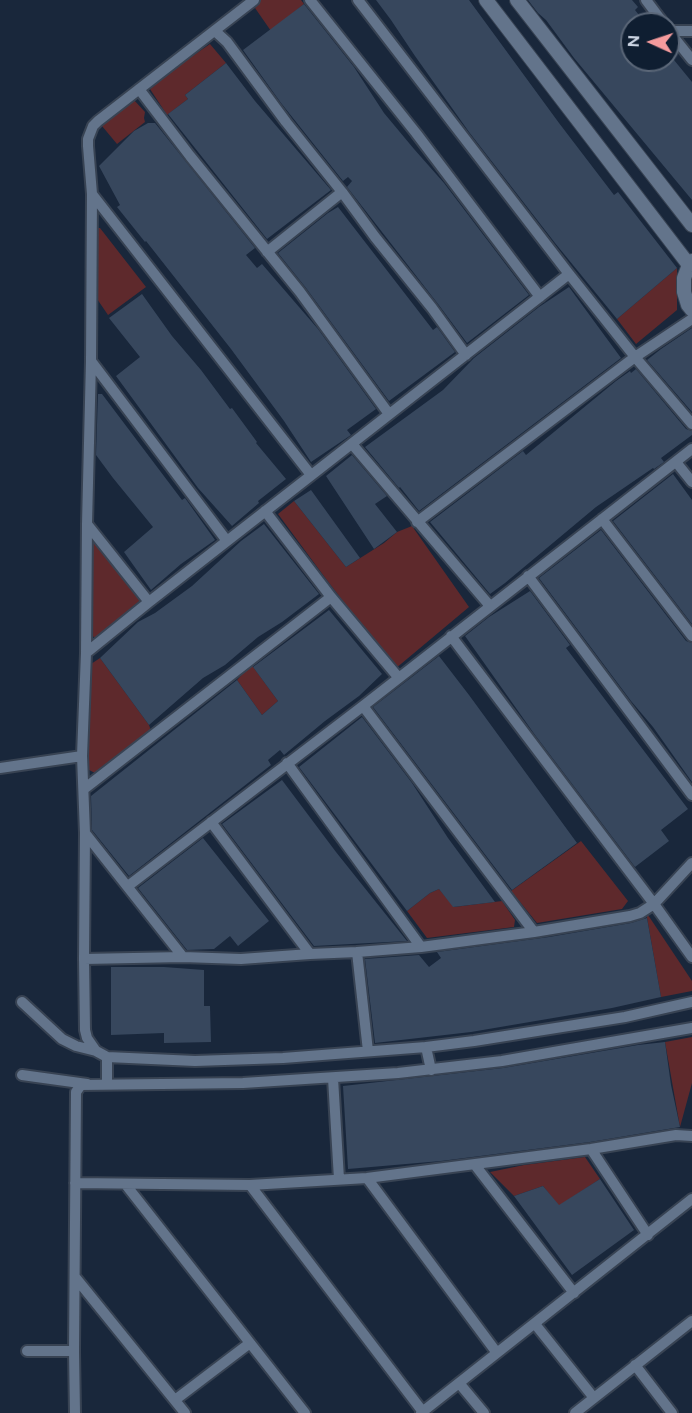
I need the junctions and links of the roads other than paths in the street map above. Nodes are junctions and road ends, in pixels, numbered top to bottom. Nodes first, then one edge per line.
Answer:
1 (254, 0) edge
2 (310, 0) edge
3 (358, 0) edge
4 (486, 0) edge
5 (517, 0) edge
6 (214, 31) junction
7 (680, 45) edge
8 (692, 60) edge
9 (139, 89) junction
10 (342, 192) junction
11 (92, 194) junction
12 (692, 225) edge
13 (267, 252) junction
14 (690, 263) edge
15 (569, 274) junction
16 (540, 297) junction
17 (692, 309) edge
18 (692, 319) edge
19 (466, 355) junction
20 (635, 357) junction
21 (91, 361) junction
22 (389, 414) junction
23 (692, 424) edge
24 (352, 444) junction
25 (692, 449) edge
26 (676, 462) junction
27 (311, 475) junction
28 (692, 482) edge
29 (265, 512) junction
30 (602, 519) junction
31 (417, 522) junction
32 (87, 524) junction
33 (227, 541) junction
34 (528, 576) junction
35 (331, 597) junction
36 (149, 602) junction
37 (490, 606) junction
38 (452, 636) junction
39 (692, 636) edge
40 (86, 653) junction
41 (398, 677) junction
42 (363, 706) junction
43 (82, 756) junction
44 (287, 763) junction
45 (0, 768) edge
46 (84, 789) junction
47 (692, 795) edge
48 (212, 822) junction
49 (85, 833) junction
50 (692, 863) edge
51 (128, 886) junction
52 (654, 904) junction
53 (534, 932) junction
54 (422, 947) junction
55 (357, 952) junction
56 (310, 954) junction
57 (183, 957) junction
58 (692, 957) edge
59 (84, 959) junction
60 (22, 1002) dead end
61 (692, 1002) edge
62 (692, 1028) edge
63 (426, 1047) junction
64 (96, 1051) junction
65 (368, 1051) junction
66 (107, 1057) junction
67 (430, 1070) junction
68 (22, 1076) dead end
69 (333, 1078) junction
70 (87, 1084) junction
71 (107, 1084) junction
72 (692, 1134) edge
73 (591, 1149) junction
74 (475, 1165) junction
75 (367, 1178) junction
76 (339, 1179) junction
77 (75, 1183) junction
78 (126, 1185) junction
79 (250, 1185) junction
80 (692, 1199) edge
81 (648, 1235) junction
82 (75, 1277) junction
83 (574, 1293) junction
84 (692, 1321) edge
85 (535, 1324) junction
86 (250, 1343) junction
87 (27, 1351) dead end
88 (74, 1351) junction
89 (497, 1353) junction
90 (636, 1365) junction
91 (459, 1383) junction
92 (594, 1398) junction
93 (175, 1400) junction
94 (422, 1412) edge
95 (75, 1413) edge
96 (185, 1413) edge
97 (305, 1413) edge
98 (484, 1413) edge
99 (575, 1413) edge
100 (672, 1413) edge

1 - 6 street
2 - 16 street
3 - 15 street
4 - 14 street
5 - 12 street
6 - 9 street
6 - 10 street
7 - 8 street
9 - 11 street
9 - 13 street
10 - 13 street
10 - 19 street
11 - 21 street
11 - 27 street
13 - 22 street
14 - 17 street
15 - 16 street
15 - 20 street
16 - 19 street
18 - 20 street
19 - 22 street
20 - 23 street
20 - 31 street
21 - 32 street
21 - 33 street
22 - 24 street
24 - 27 street
24 - 31 street
25 - 26 street
26 - 28 street
26 - 30 street
27 - 29 street
29 - 33 street
29 - 35 street
30 - 34 street
30 - 39 street
31 - 37 street
32 - 36 street
32 - 40 street
33 - 36 street
34 - 37 street
34 - 47 street
35 - 41 street
35 - 46 street
36 - 40 street
37 - 38 street
38 - 41 street
38 - 52 street
40 - 43 street
41 - 42 street
42 - 44 street
42 - 53 street
43 - 45 street
43 - 46 street
44 - 48 street
44 - 54 street
46 - 49 street
48 - 51 street
48 - 56 street
49 - 51 street
49 - 59 street
50 - 52 street
51 - 57 street
52 - 53 street
52 - 58 street
53 - 54 street
54 - 55 street
55 - 56 street
55 - 65 street
56 - 57 street
57 - 59 street
59 - 64 street
60 - 64 street
61 - 63 street
62 - 67 street
63 - 65 street
63 - 67 street
64 - 66 street
65 - 66 street
66 - 71 street
67 - 69 street
68 - 70 street
69 - 71 street
69 - 76 street
70 - 71 street
70 - 77 street
72 - 73 street
73 - 74 street
73 - 81 street
74 - 75 street
74 - 83 street
75 - 76 street
75 - 89 street
76 - 79 street
77 - 78 street
77 - 82 street
78 - 79 street
78 - 86 street
79 - 94 street
80 - 81 street
81 - 83 street
82 - 88 street
82 - 93 street
83 - 85 street
84 - 90 street
85 - 89 street
85 - 92 street
86 - 93 street
86 - 97 street
87 - 88 street
88 - 95 street
89 - 91 street
90 - 92 street
90 - 100 street
91 - 94 street
91 - 98 street
92 - 99 street
93 - 96 street

